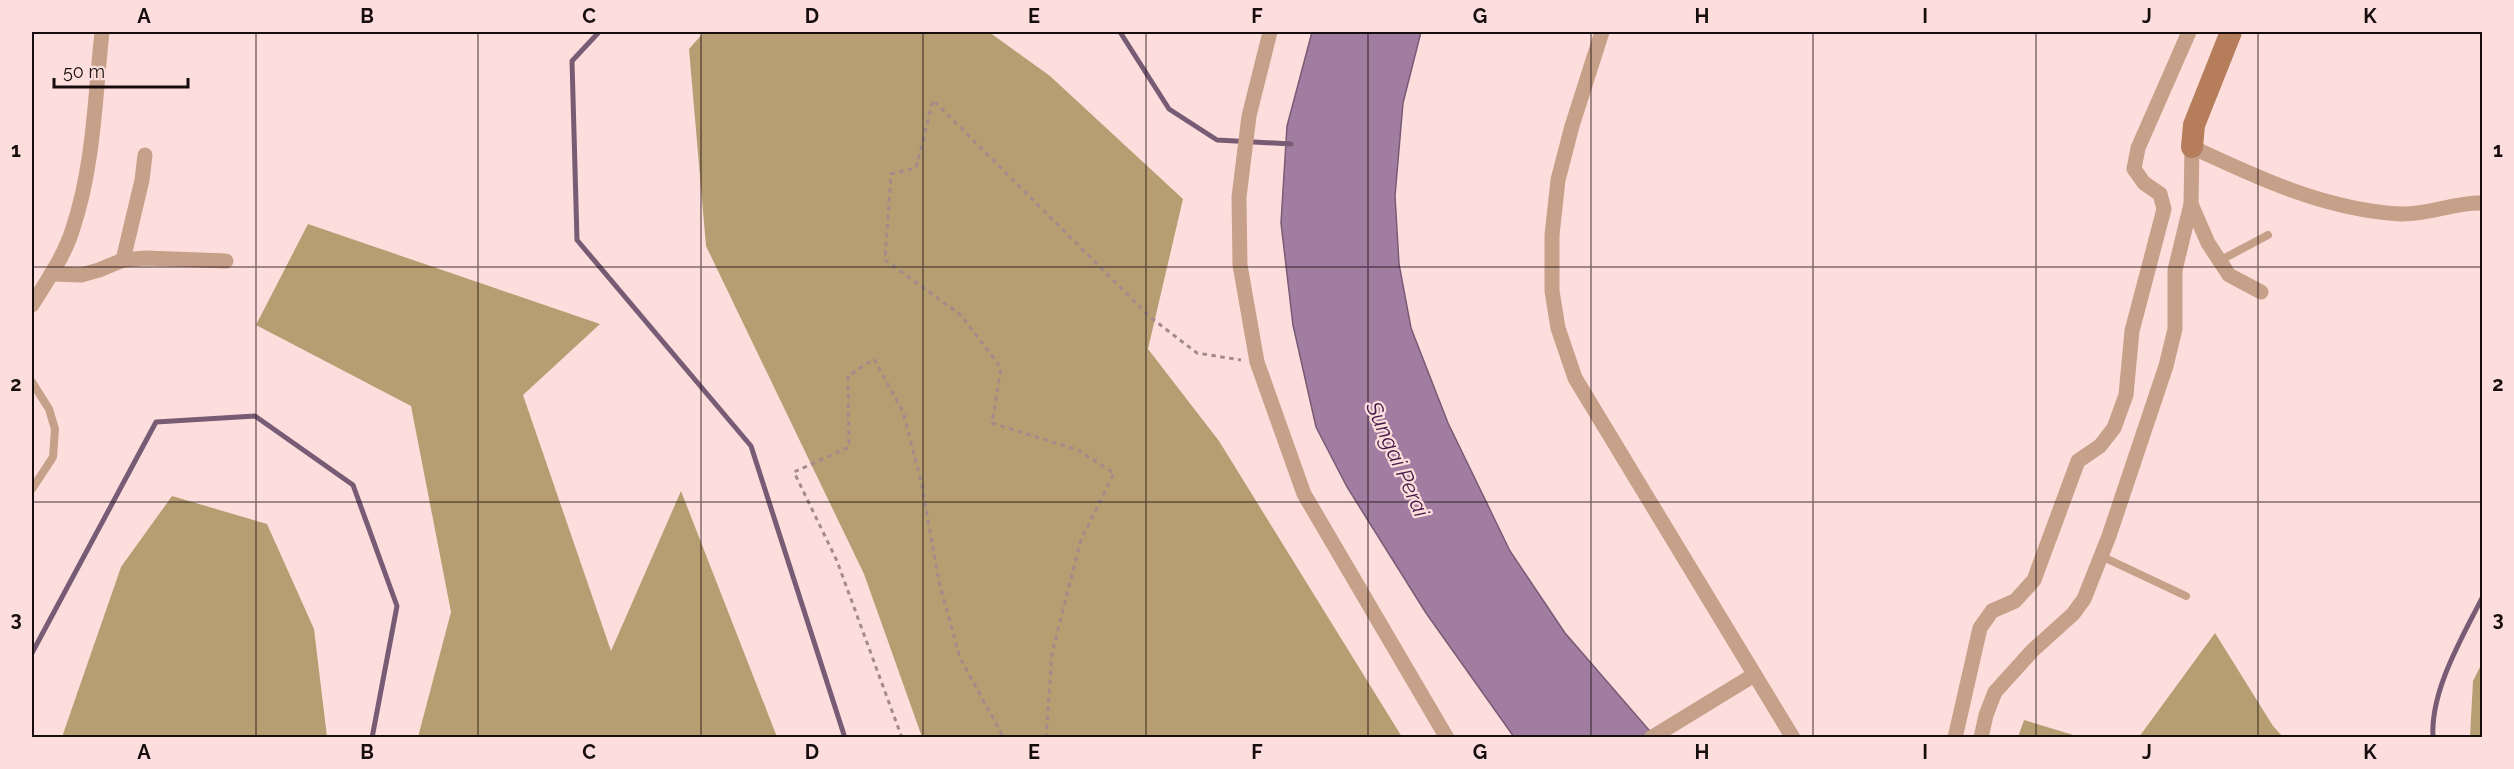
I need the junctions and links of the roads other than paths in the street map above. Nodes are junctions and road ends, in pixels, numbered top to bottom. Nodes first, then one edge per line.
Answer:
1 (102, 32) edge
2 (1270, 32) edge
3 (1602, 32) edge
4 (2189, 32) edge
5 (2231, 32) edge
6 (2192, 147) junction
7 (145, 155) dead end
8 (2482, 203) edge
9 (2191, 204) junction
10 (2268, 235) dead end
11 (123, 260) junction
12 (226, 261) dead end
13 (2218, 262) junction
14 (51, 274) junction
15 (2261, 292) dead end
16 (32, 304) edge
17 (32, 382) edge
18 (32, 489) edge
19 (2101, 556) junction
20 (2186, 596) dead end
21 (1754, 675) junction
22 (1448, 738) edge
23 (1651, 738) edge
24 (1793, 738) edge
25 (1955, 738) edge
26 (1981, 738) edge

1 - 14 street
2 - 22 street
3 - 21 street
4 - 25 street
5 - 6 street
6 - 8 street
6 - 9 street
7 - 11 street
9 - 13 street
9 - 19 street
10 - 13 lane
11 - 12 street
11 - 14 street
13 - 15 street
14 - 16 street
17 - 18 lane
19 - 20 lane
19 - 26 street
21 - 23 street
21 - 24 street

